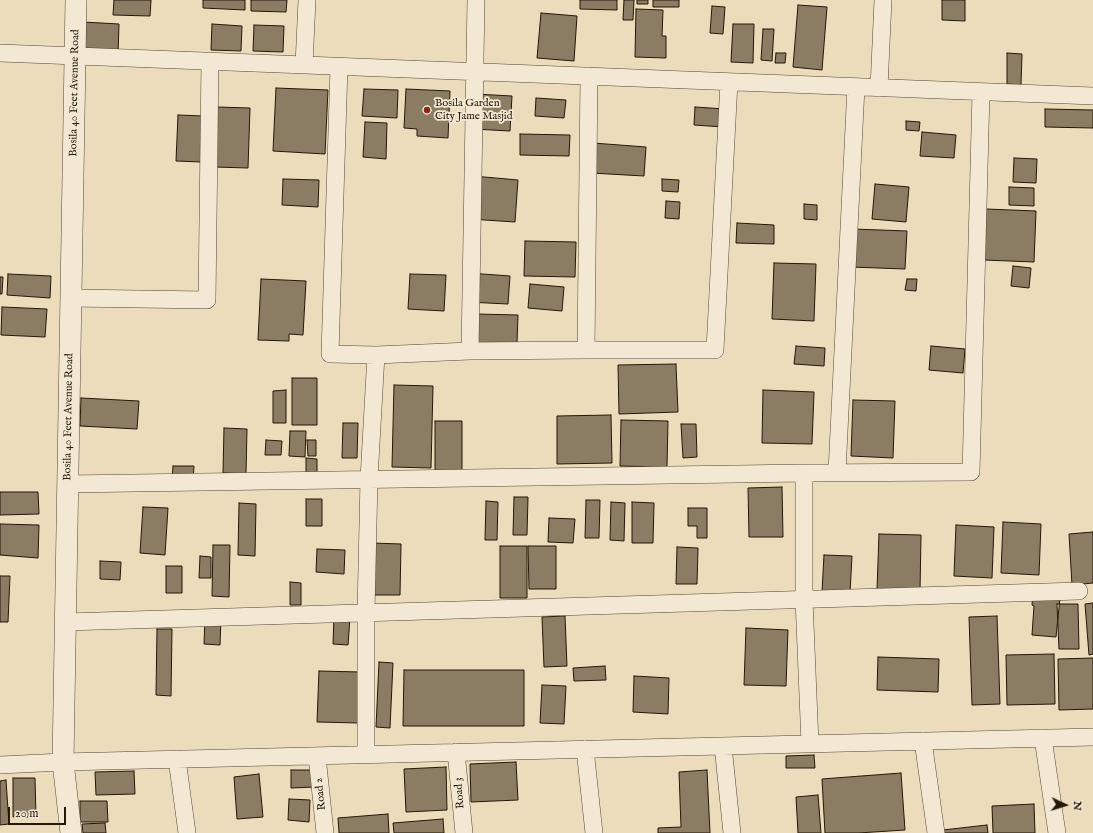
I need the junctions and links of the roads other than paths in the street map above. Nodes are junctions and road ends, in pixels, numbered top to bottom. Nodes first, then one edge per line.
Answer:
1 (76, 0) edge
2 (307, 0) edge
3 (476, 0) edge
4 (883, 0) edge
5 (0, 53) edge
6 (76, 56) junction
7 (210, 62) junction
8 (304, 65) junction
9 (339, 67) junction
10 (475, 72) junction
11 (589, 76) junction
12 (730, 82) junction
13 (856, 87) junction
14 (879, 88) junction
15 (982, 92) junction
16 (1093, 96) edge
17 (71, 298) junction
18 (586, 350) junction
19 (470, 351) junction
20 (376, 355) junction
21 (804, 472) junction
22 (837, 472) junction
23 (369, 479) junction
24 (68, 484) junction
25 (1079, 591) dead end
26 (804, 599) junction
27 (366, 612) junction
28 (66, 622) junction
29 (1093, 737) edge
30 (1043, 738) junction
31 (923, 742) junction
32 (810, 744) junction
33 (724, 746) junction
34 (585, 749) junction
35 (456, 752) junction
36 (366, 755) junction
37 (317, 756) junction
38 (177, 759) junction
39 (63, 762) junction
40 (0, 765) edge
41 (71, 833) edge
42 (187, 833) edge
43 (325, 833) edge
44 (464, 833) edge
45 (594, 833) edge
46 (732, 833) edge
47 (936, 833) edge
48 (1057, 833) edge

1 - 6 street, Bosila 40 Feet Avenue Road
2 - 8 street
3 - 10 street
4 - 14 street
5 - 6 street
6 - 7 street
6 - 17 street, Bosila 40 Feet Avenue Road
7 - 8 street
7 - 17 street
8 - 9 street
9 - 10 street
9 - 20 street
10 - 11 street
10 - 19 street
11 - 12 street
11 - 18 street
12 - 13 street
12 - 18 street
13 - 14 street
13 - 22 street
14 - 15 street
15 - 16 street
15 - 22 street
17 - 24 street, Bosila 40 Feet Avenue Road
18 - 19 street
19 - 20 street
20 - 23 street
21 - 22 street
21 - 23 street
21 - 26 street
23 - 24 street
23 - 27 street
24 - 28 street, Bosila 40 Feet Avenue Road
25 - 26 street
26 - 27 street
26 - 32 street
27 - 28 street
27 - 36 street
28 - 39 street, Bosila 40 Feet Avenue Road
29 - 30 street
30 - 31 street
30 - 48 street
31 - 32 street
31 - 47 street
32 - 33 street
33 - 34 street
33 - 46 street
34 - 35 street
34 - 45 street
35 - 36 street
35 - 44 street, Road 3
36 - 37 street
37 - 38 street
37 - 43 street, Road 2
38 - 39 street
38 - 42 street
39 - 40 street
39 - 41 street, Bosila 40 Feet Avenue Road

